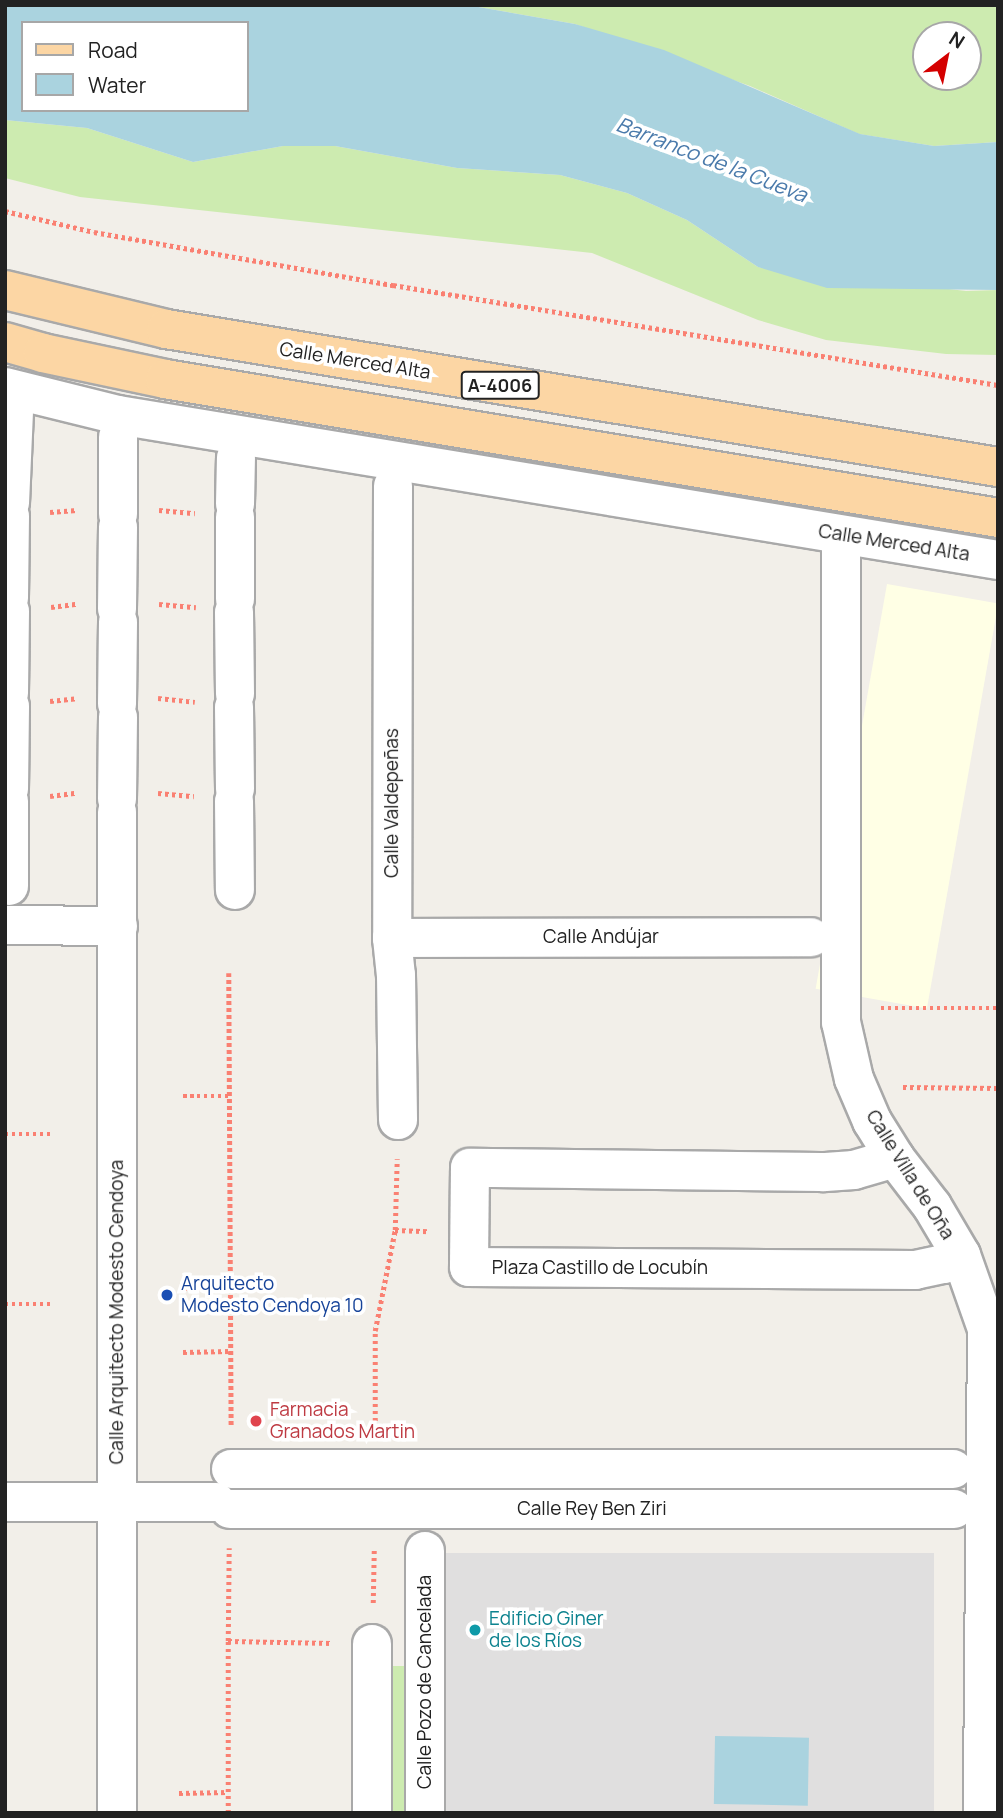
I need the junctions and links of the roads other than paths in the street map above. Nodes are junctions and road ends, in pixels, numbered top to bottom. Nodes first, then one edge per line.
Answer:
1 (5, 290) edge
2 (5, 342) edge
3 (9, 400) edge
4 (118, 437) dead end
5 (236, 458) dead end
6 (998, 467) edge
7 (393, 486) dead end
8 (998, 518) edge
9 (841, 535) junction
10 (998, 560) edge
11 (9, 886) dead end
12 (235, 890) dead end
13 (5, 925) edge
14 (117, 926) junction
15 (811, 937) dead end
16 (391, 938) junction
17 (398, 1119) road end
18 (895, 1158) junction
19 (961, 1255) junction
20 (992, 1426) edge
21 (953, 1469) dead end
22 (226, 1493) junction
23 (5, 1502) edge
24 (117, 1502) junction
25 (954, 1509) dead end
26 (425, 1551) dead end
27 (372, 1644) road end
28 (117, 1813) edge
29 (372, 1813) edge
30 (425, 1813) edge
31 (983, 1813) edge

1 - 6 main road, Calle Merced Alta / A-4006
2 - 8 main road, A-4006
3 - 9 street, Calle Merced Alta
3 - 11 street
4 - 14 street, Calle Arquitecto Modesto Cendoya
5 - 12 street
7 - 16 street, Calle Valdepeñas
9 - 10 street, Calle Merced Alta
9 - 18 street, Calle Villa de Oña
13 - 14 street
14 - 24 street, Calle Arquitecto Modesto Cendoya
15 - 16 street, Calle Andújar
16 - 17 street, Calle Valdepeñas
18 - 19 street, Calle Villa de Oña
18 - 19 street, Plaza Castillo de Locubín
19 - 20 street, Calle Villa de Oña
20 - 31 street, Calle Villa de Oña
21 - 22 street, Calle Rey Ben Ziri
22 - 24 street, Calle Rey Ben Ziri
22 - 25 street, Calle Rey Ben Ziri
23 - 24 street, Calle Rey Ben Ziri
24 - 28 street, Calle Arquitecto Modesto Cendoya
26 - 30 street, Calle Pozo de Cancelada
27 - 29 street

